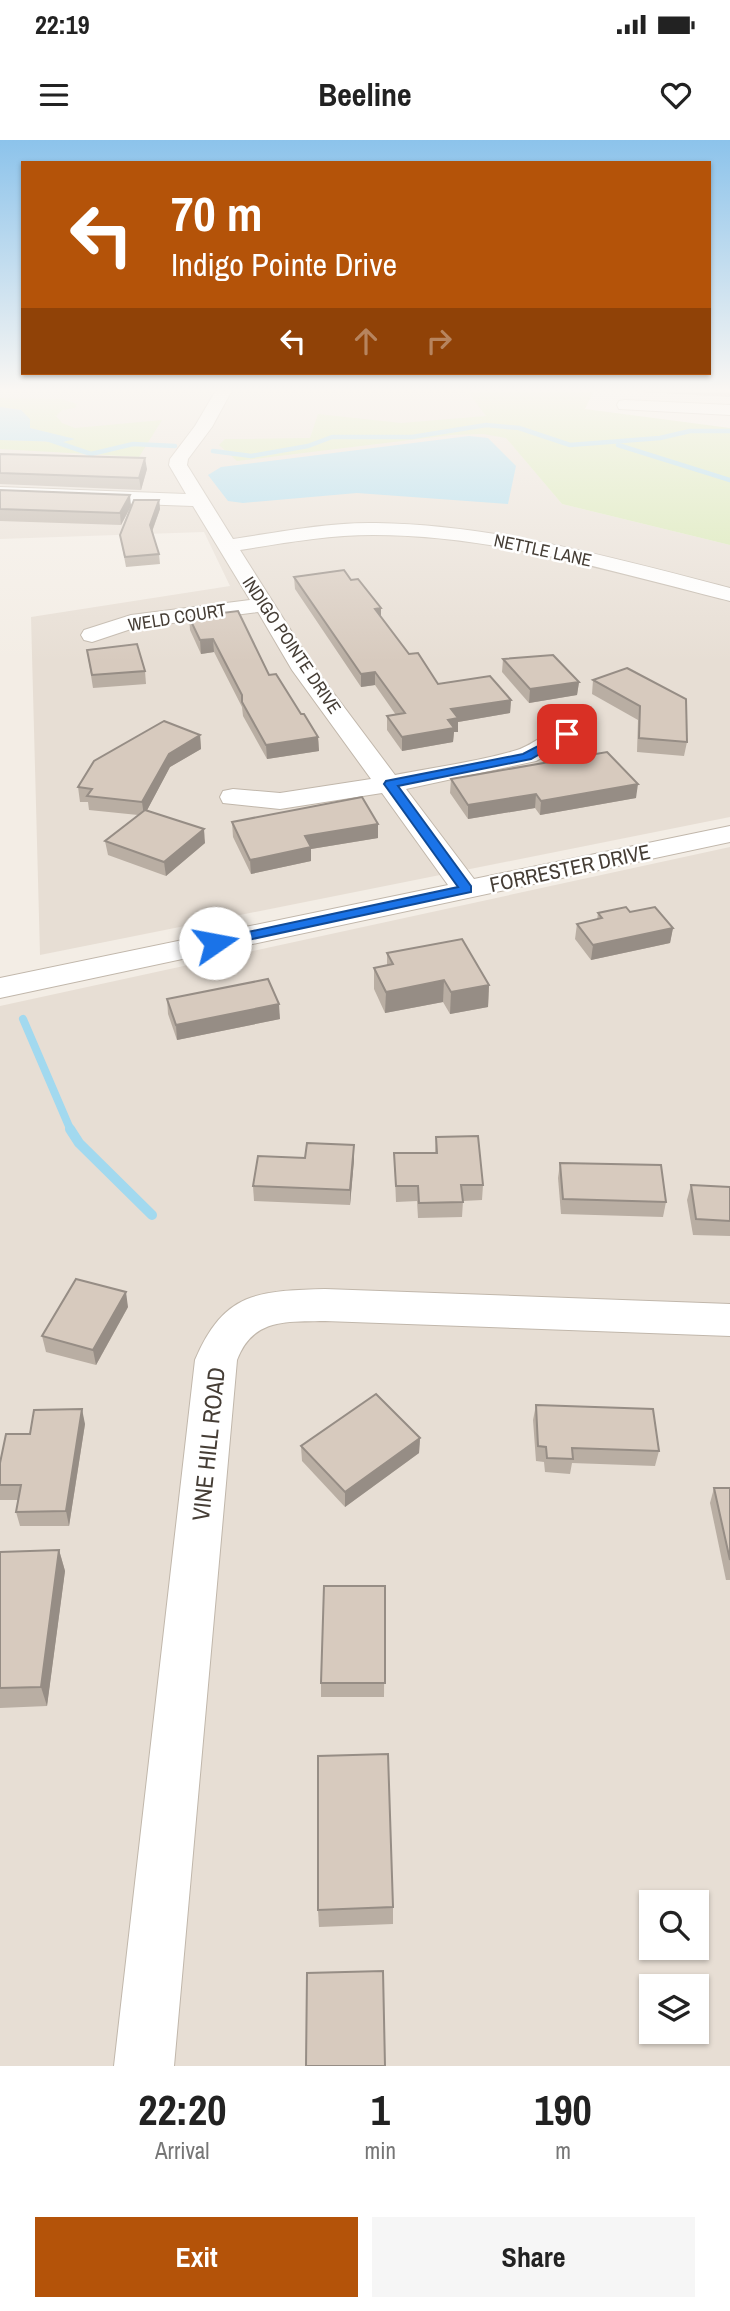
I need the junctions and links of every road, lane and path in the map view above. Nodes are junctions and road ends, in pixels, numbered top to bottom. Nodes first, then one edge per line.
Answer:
1 (188, 482) edge
2 (0, 493) edge
3 (199, 500) junction
4 (227, 546) junction
5 (730, 595) edge
6 (264, 605) junction
7 (92, 635) dead end
8 (567, 734) dead end
9 (390, 784) junction
10 (233, 797) dead end
11 (730, 834) edge
12 (467, 889) junction
13 (0, 988) edge
14 (730, 1320) edge
15 (144, 2066) edge

1 - 3 street, INDIGO POINTE DRIVE
2 - 3 street
3 - 4 street, INDIGO POINTE DRIVE
4 - 5 street, NETTLE LANE
4 - 6 street, INDIGO POINTE DRIVE
6 - 7 street, WELD COURT
6 - 9 street, INDIGO POINTE DRIVE
8 - 9 street
9 - 10 street
9 - 12 street, INDIGO POINTE DRIVE
11 - 12 street, FORRESTER DRIVE
12 - 13 street, FORRESTER DRIVE
14 - 15 street, VINE HILL ROAD

